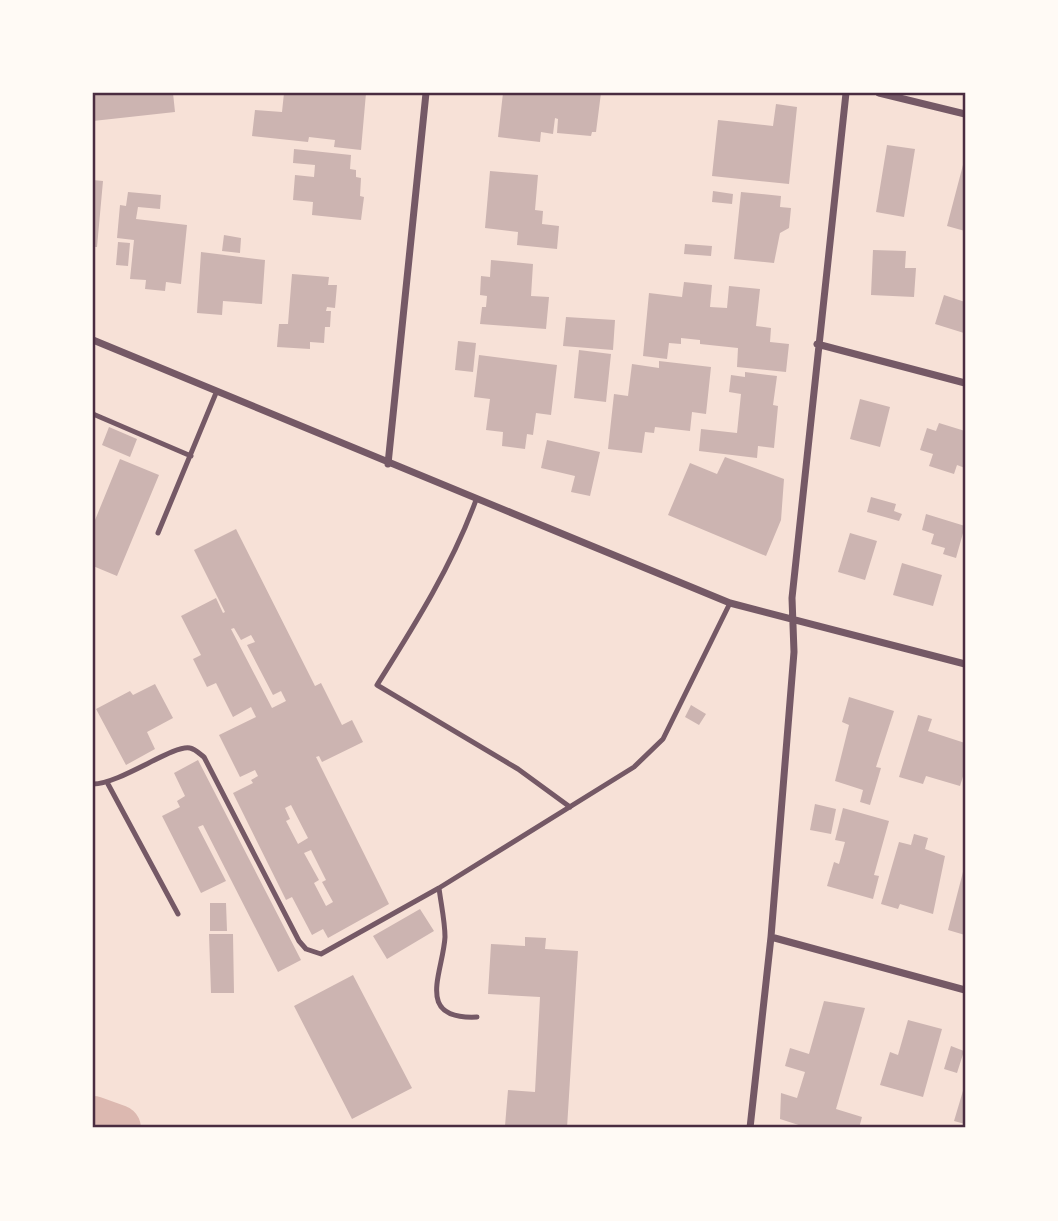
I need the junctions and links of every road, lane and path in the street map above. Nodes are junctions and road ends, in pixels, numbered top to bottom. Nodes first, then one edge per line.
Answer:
1 (425, 93) edge
2 (846, 93) edge
3 (879, 93) edge
4 (965, 114) edge
5 (94, 342) edge
6 (817, 344) junction
7 (965, 383) edge
8 (216, 393) junction
9 (93, 414) edge
10 (191, 456) junction
11 (388, 464) junction
12 (476, 500) junction
13 (158, 533) dead end
14 (730, 603) junction
15 (793, 618) junction
16 (965, 664) edge
17 (93, 784) edge
18 (108, 784) junction
19 (570, 807) junction
20 (439, 888) junction
21 (178, 914) dead end
22 (771, 937) junction
23 (965, 990) edge
24 (477, 1017) dead end
25 (750, 1128) edge

1 - 11 street
2 - 6 street
3 - 4 street
5 - 8 street
6 - 7 street
6 - 15 street
8 - 10 lane
8 - 11 street
9 - 10 lane
10 - 13 lane
11 - 12 street
12 - 14 street
12 - 19 lane
14 - 15 street
14 - 19 lane
15 - 16 street
15 - 22 street
17 - 18 lane
18 - 20 lane
18 - 21 lane
19 - 20 lane
20 - 24 lane
22 - 23 street
22 - 25 street

